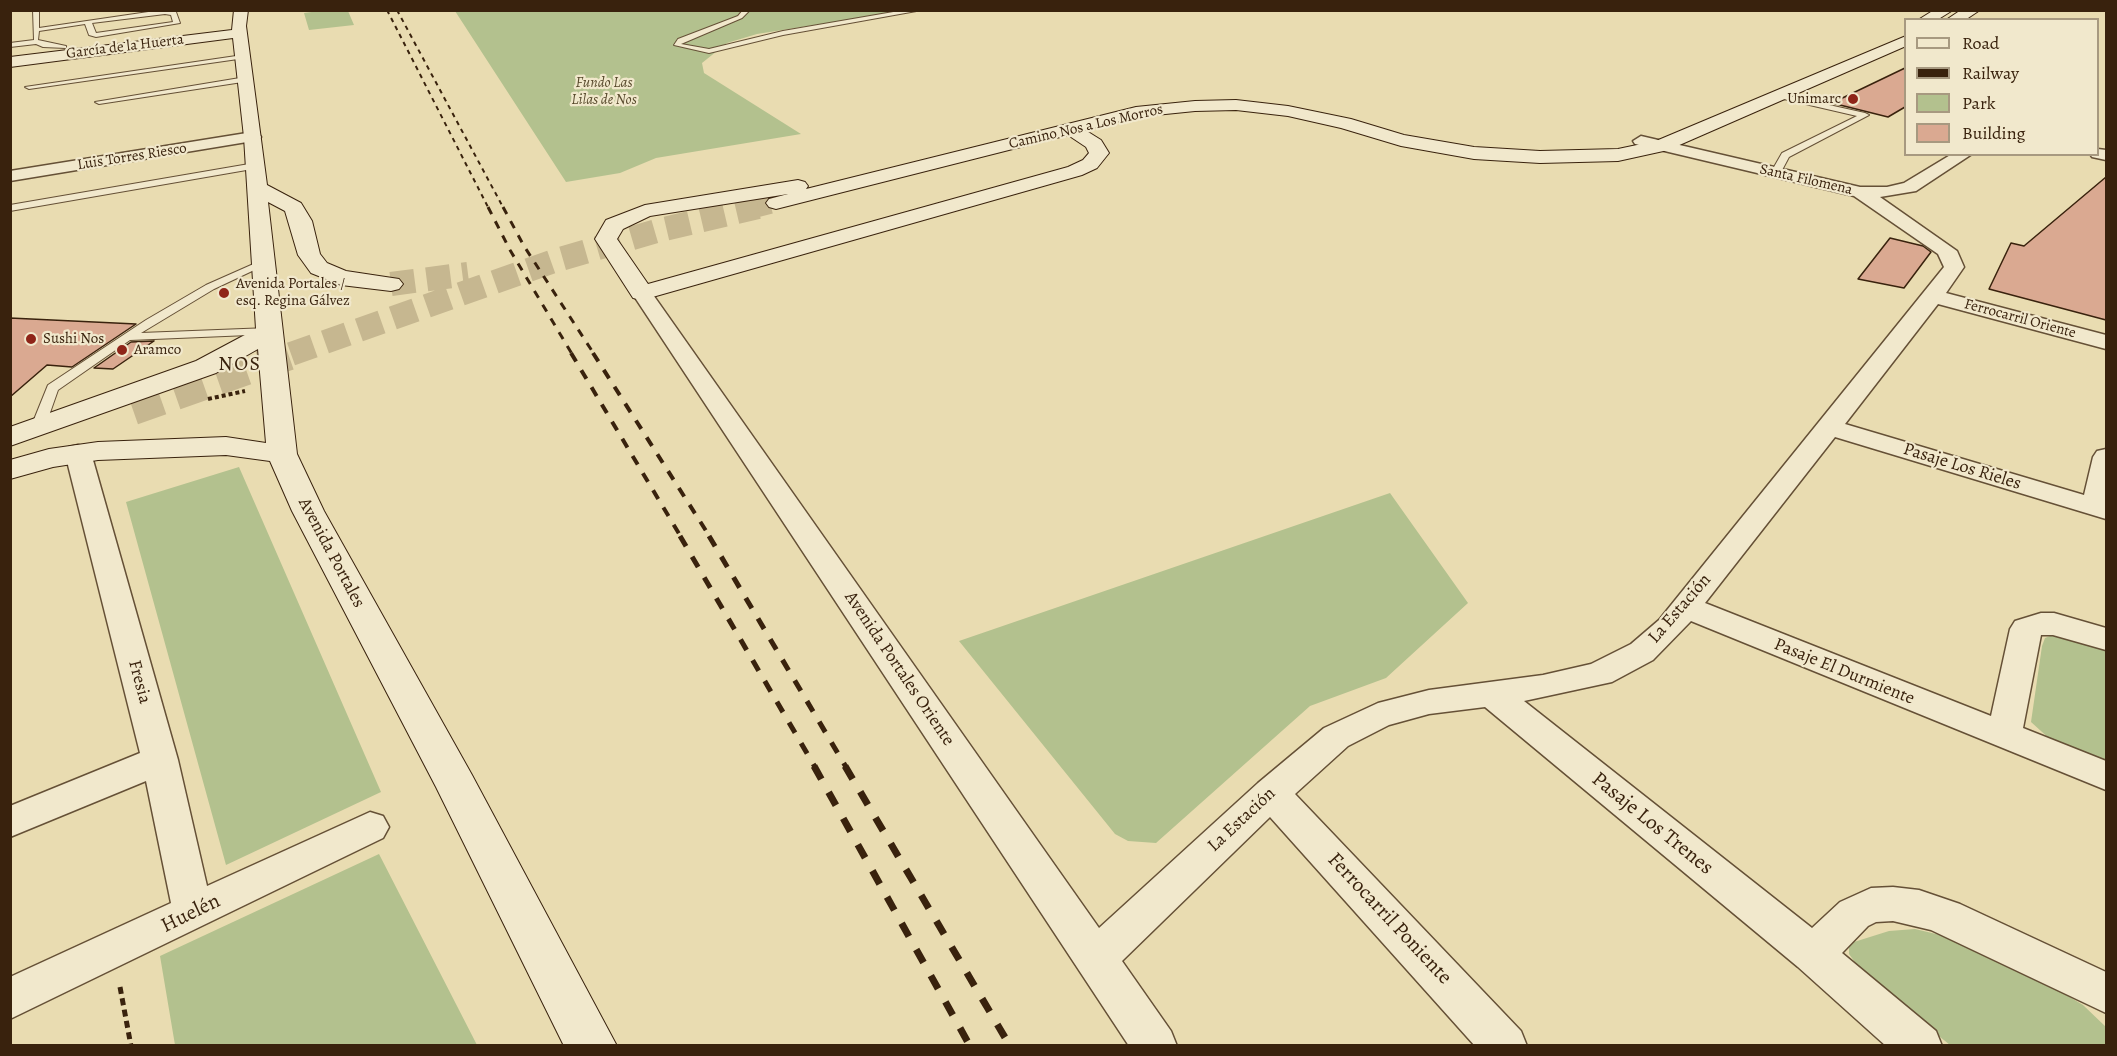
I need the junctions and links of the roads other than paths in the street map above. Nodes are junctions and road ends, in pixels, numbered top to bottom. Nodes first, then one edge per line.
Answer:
1 (36, 10) edge
2 (114, 10) edge
3 (242, 10) edge
4 (747, 10) edge
5 (919, 10) edge
6 (1946, 10) edge
7 (1965, 10) edge
8 (1973, 11) edge
9 (80, 15) dead end
10 (1929, 18) edge
11 (1957, 18) edge
12 (47, 19) dead end
13 (36, 20) junction
14 (88, 22) junction
15 (1904, 28) edge
16 (240, 29) junction
17 (36, 30) junction
18 (148, 40) junction
19 (1904, 40) edge
20 (37, 42) junction
21 (10, 45) edge
22 (64, 47) junction
23 (10, 54) edge
24 (243, 57) junction
25 (10, 62) edge
26 (246, 79) junction
27 (29, 87) dead end
28 (1778, 95) junction
29 (99, 102) dead end
30 (1136, 112) junction
31 (1071, 129) junction
32 (253, 137) junction
33 (1641, 141) junction
34 (1661, 146) junction
35 (1576, 156) junction
36 (1961, 156) edge
37 (1775, 174) junction
38 (10, 176) edge
39 (256, 177) junction
40 (1860, 192) junction
41 (776, 203) tunnel mouth
42 (10, 208) edge
43 (262, 264) junction
44 (391, 284) tunnel mouth
45 (642, 293) junction
46 (1934, 296) junction
47 (269, 332) junction
48 (128, 337) junction
49 (2106, 342) edge
50 (132, 410) tunnel mouth
51 (38, 427) junction
52 (1830, 427) junction
53 (10, 437) edge
54 (10, 453) edge
55 (78, 453) junction
56 (282, 454) junction
57 (2106, 457) edge
58 (10, 470) edge
59 (2101, 510) edge
60 (1685, 607) junction
61 (2106, 639) edge
62 (1491, 693) junction
63 (2004, 736) junction
64 (160, 760) junction
65 (2106, 776) edge
66 (1271, 793) junction
67 (10, 822) edge
68 (370, 827) dead end
69 (194, 913) junction
70 (1813, 954) junction
71 (1096, 958) junction
72 (2106, 993) edge
73 (10, 999) edge
74 (591, 1046) edge
75 (1155, 1046) edge
76 (1505, 1046) edge
77 (1920, 1046) edge

1 - 13 lane
2 - 9 lane
3 - 16 main road, Avenida Portales
4 - 5 lane
6 - 10 main road
7 - 8 main road
8 - 11 main road
12 - 13 lane
13 - 17 lane
14 - 14 lane
14 - 17 lane
15 - 33 main road, Camino Nos a Los Morros
16 - 18 main road, García de la Huerta
16 - 24 main road, Avenida Portales
17 - 20 lane
18 - 22 main road, García de la Huerta
18 - 25 main road, García de la Huerta
19 - 28 main road, Camino Nos a Los Morros
20 - 21 lane
20 - 22 lane
20 - 23 lane
22 - 23 main road, García de la Huerta
24 - 26 main road, Avenida Portales
24 - 27 lane
26 - 29 lane
26 - 32 main road, Avenida Portales
28 - 34 main road, Camino Nos a Los Morros
28 - 37 lane
30 - 31 main road, Camino Nos a Los Morros
30 - 35 main road, Camino Nos a Los Morros
30 - 45 main road
31 - 41 main road, Camino Nos a Los Morros
31 - 45 main road
32 - 38 street, Luis Torres Riesco
32 - 39 main road, Avenida Portales
33 - 34 street, Santa Filomena
33 - 35 main road, Camino Nos a Los Morros
34 - 35 main road, Camino Nos a Los Morros
34 - 37 street, Santa Filomena
36 - 40 street, Santa Filomena
37 - 40 street, Santa Filomena
39 - 42 lane
39 - 43 main road, Avenida Portales
39 - 44 main road
40 - 46 street, La Estación
43 - 47 main road, Avenida Portales
43 - 48 lane
45 - 71 street, Avenida Portales Oriente
46 - 49 street, Ferrocarril Oriente
46 - 52 street, La Estación
47 - 48 lane
47 - 51 main road
47 - 56 main road, Avenida Portales
48 - 51 lane
50 - 54 main road
51 - 53 main road
52 - 59 street, Pasaje Los Rieles
52 - 60 street, La Estación
55 - 56 main road
55 - 58 main road
55 - 64 street, Fresia
56 - 74 main road, Avenida Portales
57 - 59 street, Pasaje Los Rieles
60 - 62 street, La Estación
60 - 63 street, Pasaje El Durmiente
61 - 63 street
62 - 66 street, La Estación
62 - 70 street, Pasaje Los Trenes
63 - 65 street, Pasaje El Durmiente
64 - 67 street
64 - 69 street, Fresia
66 - 71 street, La Estación
66 - 76 street, Ferrocarril Poniente
68 - 69 street, Huelén
69 - 73 street, Huelén
70 - 72 street
70 - 77 street, Pasaje Los Trenes
71 - 75 street, Avenida Portales Oriente

